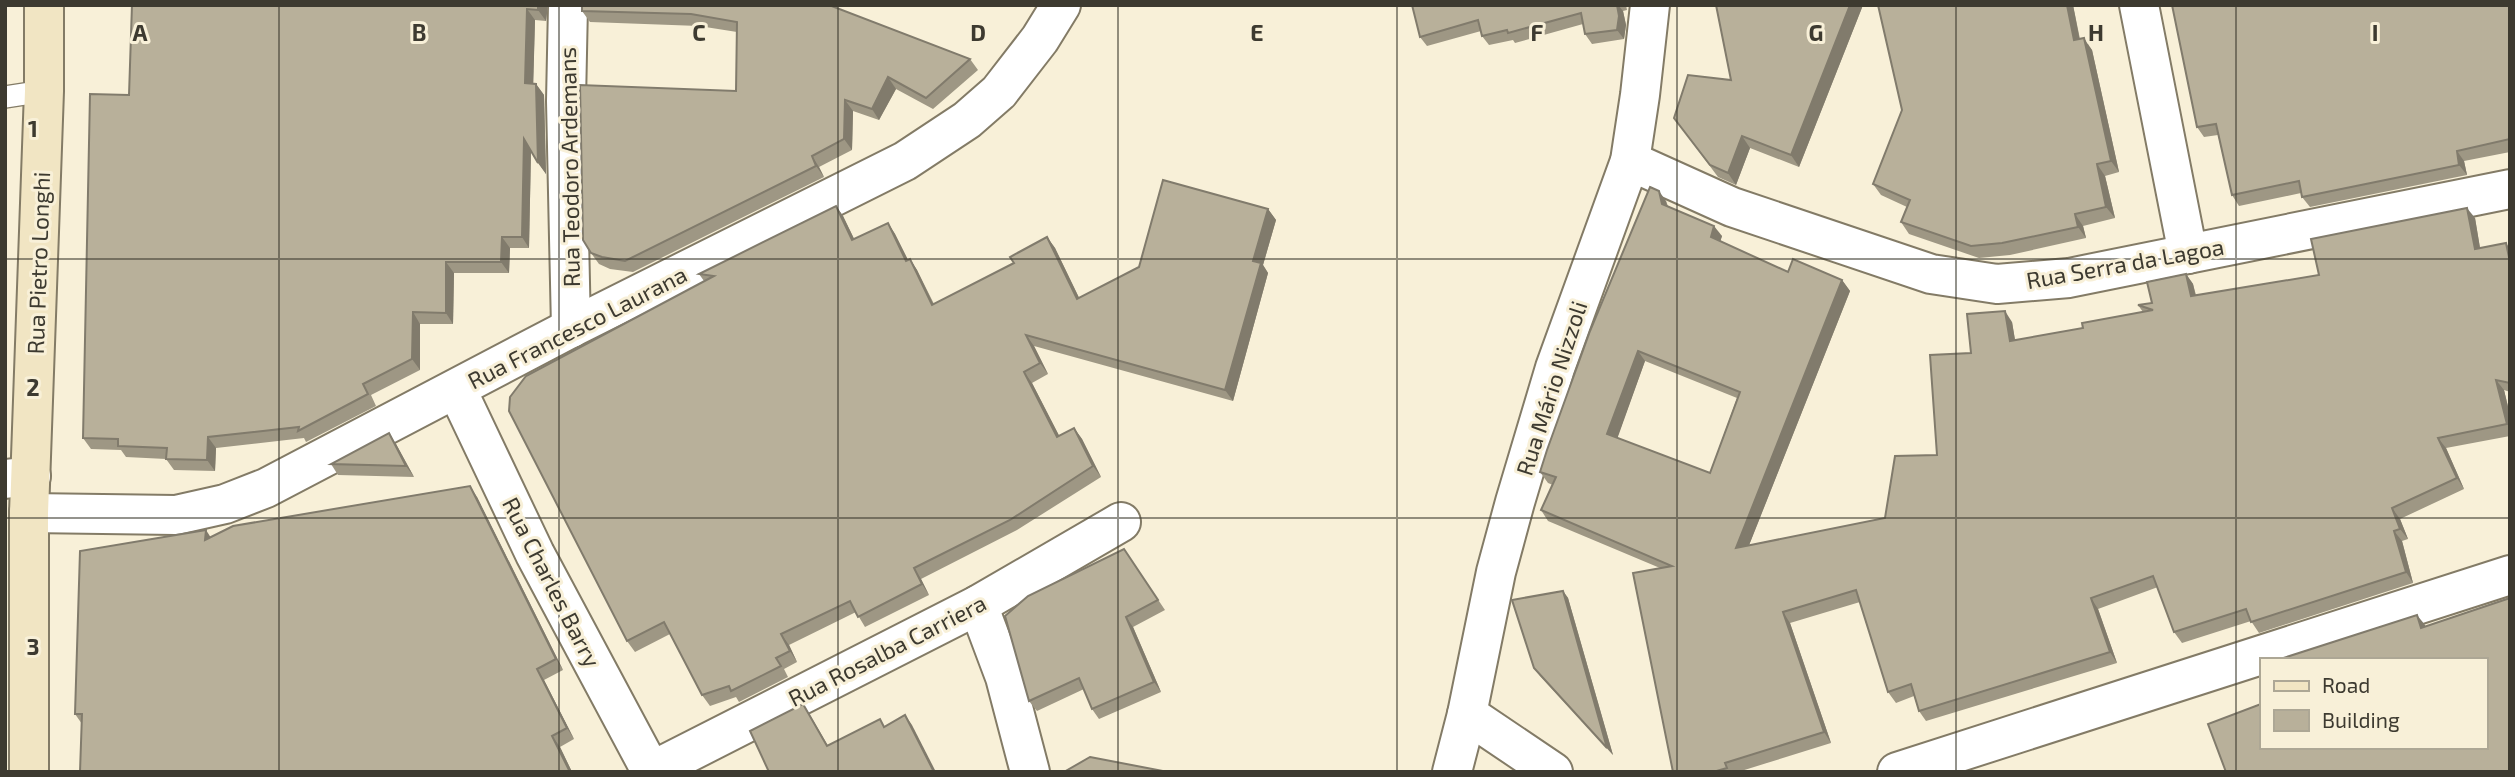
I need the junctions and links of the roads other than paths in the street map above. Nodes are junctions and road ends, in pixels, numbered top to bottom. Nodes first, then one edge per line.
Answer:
1 (44, 5) edge
2 (568, 5) edge
3 (1060, 5) edge
4 (1650, 5) edge
5 (2139, 5) edge
6 (44, 91) junction
7 (5, 97) edge
8 (1630, 161) junction
9 (2510, 189) edge
10 (2188, 254) junction
11 (571, 328) junction
12 (457, 390) junction
13 (22, 490) edge
14 (1121, 522) dead end
15 (2510, 575) edge
16 (978, 605) junction
17 (1467, 714) junction
18 (651, 771) edge
19 (29, 772) edge
20 (1030, 772) edge
21 (1452, 772) edge
22 (1553, 772) edge
23 (1897, 772) edge

1 - 6 street, Rua Pietro Longhi
2 - 11 street, Rua Teodoro Ardemans
3 - 11 street, Rua Francesco Laurana
4 - 8 street, Rua Mário Nizzoli
5 - 10 street
6 - 7 lane
6 - 13 street, Rua Pietro Longhi
8 - 10 street, Rua Serra da Lagoa
8 - 17 street, Rua Mário Nizzoli
9 - 10 street, Rua Serra da Lagoa
11 - 12 street, Rua Francesco Laurana
12 - 13 street, Rua Francesco Laurana
12 - 18 street, Rua Charles Barry
13 - 19 street, Rua Pietro Longhi
14 - 16 street, Rua Rosalba Carriera
15 - 23 street
16 - 18 street, Rua Rosalba Carriera
16 - 20 street
17 - 21 street, Rua Mário Nizzoli
17 - 22 street

